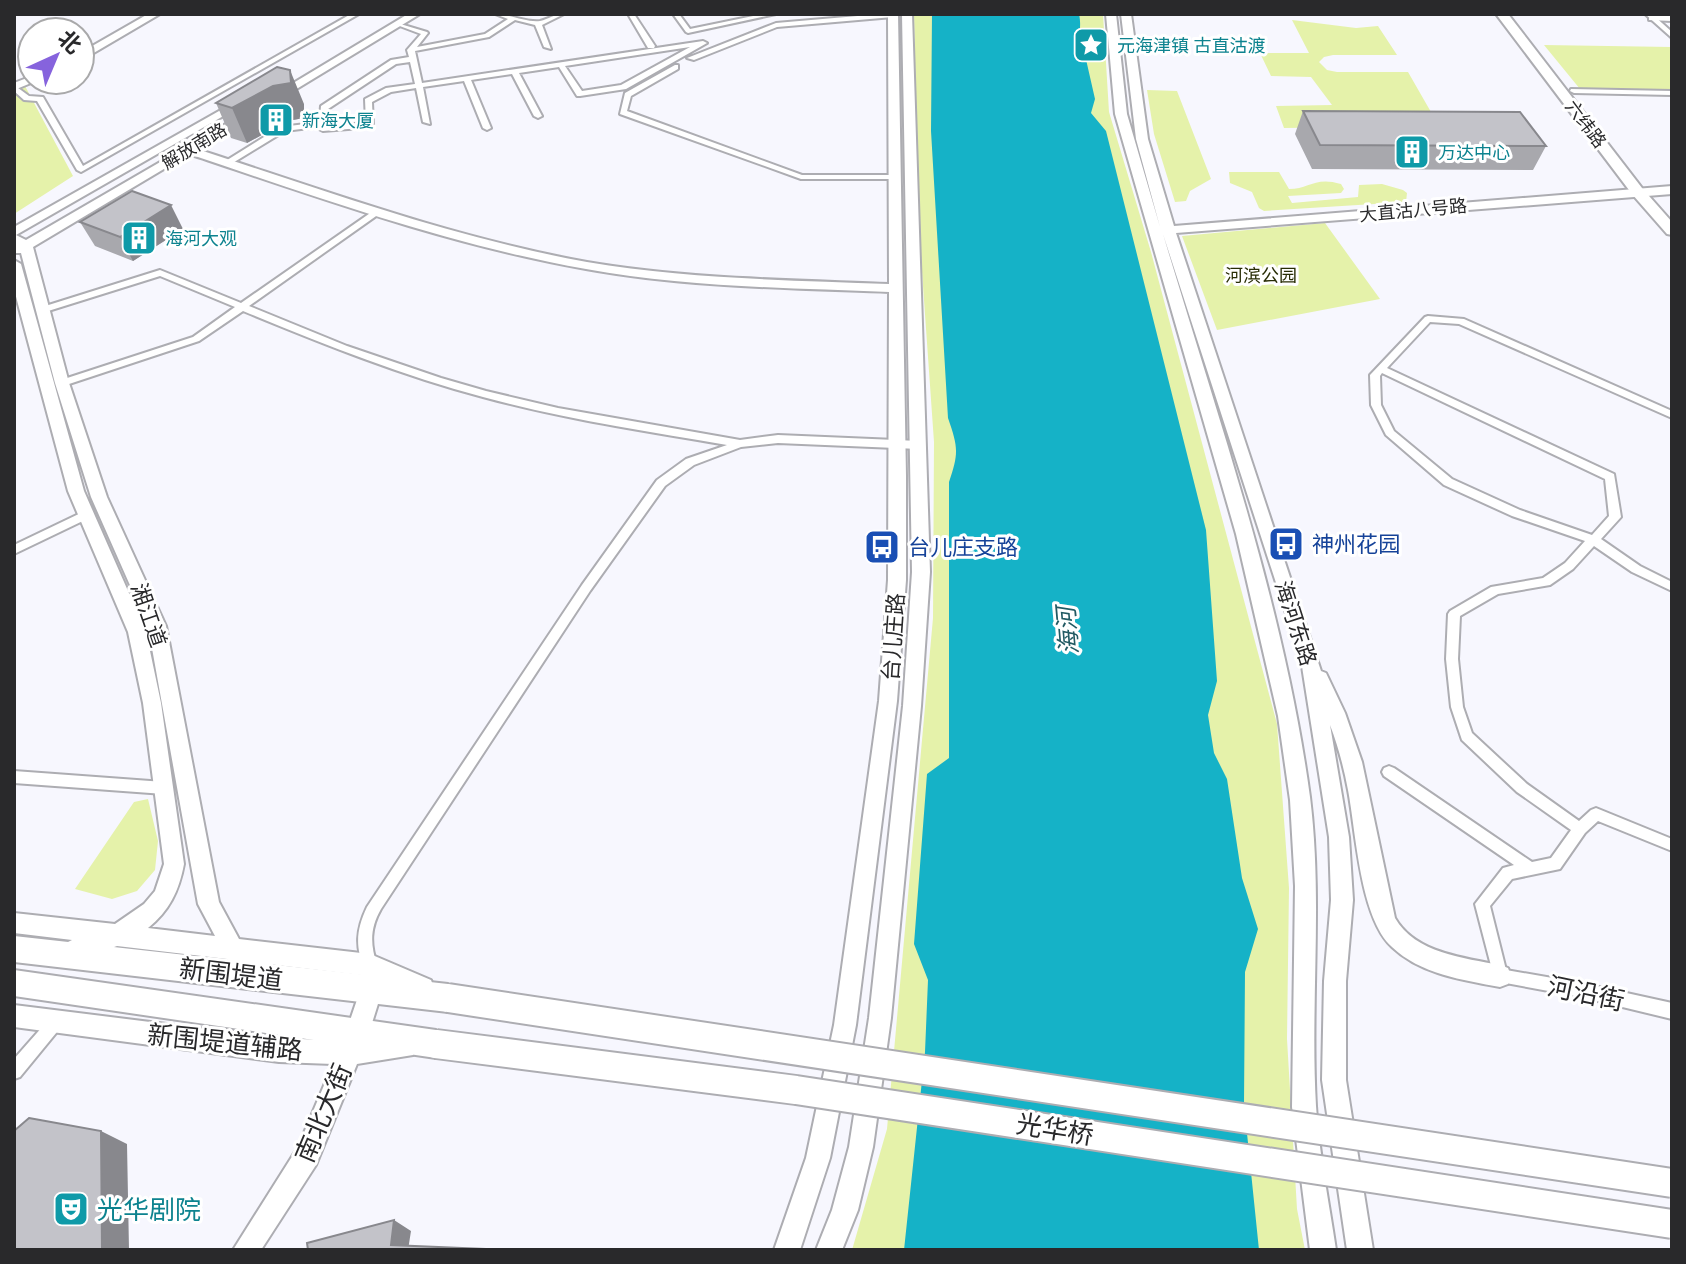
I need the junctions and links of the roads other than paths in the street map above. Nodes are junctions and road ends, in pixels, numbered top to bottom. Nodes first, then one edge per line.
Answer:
1 (155, 14) edge
2 (356, 14) edge
3 (415, 14) edge
4 (498, 14) edge
5 (561, 14) edge
6 (631, 14) edge
7 (676, 14) edge
8 (773, 14) edge
9 (898, 14) edge
10 (1111, 14) edge
11 (1126, 14) edge
12 (1502, 14) edge
13 (1516, 14) edge
14 (1651, 16) edge
15 (514, 18) junction
16 (1672, 18) edge
17 (396, 19) edge
18 (538, 24) junction
19 (1672, 36) edge
20 (651, 46) dead end
21 (548, 47) dead end
22 (96, 49) edge
23 (412, 54) junction
24 (562, 66) junction
25 (514, 70) junction
26 (467, 78) junction
27 (271, 85) edge
28 (14, 87) edge
29 (420, 87) junction
30 (1574, 91) junction
31 (258, 92) edge
32 (1672, 93) edge
33 (267, 102) edge
34 (254, 110) edge
35 (538, 116) dead end
36 (427, 122) dead end
37 (306, 126) dead end
38 (487, 128) dead end
39 (189, 150) junction
40 (228, 162) junction
41 (893, 177) junction
42 (1672, 190) edge
43 (1643, 191) junction
44 (376, 212) junction
45 (1672, 216) edge
46 (1161, 231) junction
47 (1672, 231) edge
48 (17, 242) edge
49 (14, 264) edge
50 (897, 288) junction
51 (242, 307) junction
52 (42, 310) junction
53 (1381, 369) junction
54 (62, 383) junction
55 (1672, 415) edge
56 (740, 444) junction
57 (909, 445) junction
58 (85, 515) junction
59 (1594, 540) junction
60 (14, 550) edge
61 (1672, 587) edge
62 (1310, 660) junction
63 (1389, 772) dead end
64 (14, 777) edge
65 (164, 788) junction
66 (1580, 829) junction
67 (1672, 845) edge
68 (1531, 869) junction
69 (14, 923) edge
70 (117, 936) junction
71 (14, 949) edge
72 (233, 949) junction
73 (61, 955) junction
74 (1500, 976) junction
75 (370, 978) junction
76 (281, 979) junction
77 (14, 983) edge
78 (448, 998) joint
79 (1672, 1011) edge
80 (14, 1016) edge
81 (56, 1021) junction
82 (354, 1042) junction
83 (436, 1044) joint
84 (14, 1071) edge
85 (1672, 1183) edge
86 (1672, 1224) edge
87 (246, 1250) edge
88 (787, 1250) edge
89 (829, 1250) edge
90 (1323, 1250) edge
91 (1360, 1250) edge

1 - 22 street
2 - 28 street
3 - 17 street
4 - 15 street
5 - 18 street
6 - 20 street
7 - 8 street
9 - 41 street, 台儿庄路
9 - 41 street
9 - 57 street, 台儿庄路
10 - 46 street, 海河东路
11 - 46 street, 海河东路
12 - 43 main road, 六纬路
13 - 30 main road, 六纬路
14 - 16 street
14 - 19 street
15 - 18 street
15 - 23 street
17 - 23 street
17 - 27 street
17 - 33 street
18 - 21 street
23 - 29 street
23 - 29 street
24 - 24 street
24 - 25 street
25 - 26 street
25 - 35 street
26 - 29 street
26 - 38 street
29 - 36 street
30 - 32 street
30 - 43 main road, 六纬路
31 - 48 street, 解放南路
34 - 39 street, 解放南路
37 - 40 street
39 - 40 street
39 - 48 street, 解放南路
40 - 44 street
41 - 50 street, 台儿庄路
42 - 43 street, 大直沽八号路
43 - 45 main road, 六纬路
43 - 46 street, 大直沽八号路
43 - 47 main road, 六纬路
44 - 50 street
44 - 51 street
46 - 62 street, 海河东路
46 - 90 street, 海河东路
48 - 52 street, 湘江道
49 - 58 street, 湘江道
50 - 57 street, 台儿庄路
51 - 52 street
51 - 54 street
51 - 56 street
52 - 54 street, 湘江道
53 - 55 street
53 - 59 street
53 - 59 street
54 - 72 street, 湘江道
56 - 57 street
56 - 75 street
57 - 88 street, 台儿庄路
57 - 89 street, 台儿庄路
58 - 60 street
58 - 65 street, 湘江道
59 - 61 street
59 - 66 street
62 - 74 street
62 - 91 street, 海河东路
63 - 68 street
64 - 65 street
65 - 70 street, 湘江道
66 - 67 street
66 - 68 street
68 - 74 street
69 - 70 street
70 - 72 street
70 - 73 street, 湘江道
71 - 73 highway, 新围堤道
72 - 75 street
72 - 76 street, 湘江道
73 - 76 highway, 新围堤道
74 - 79 street, 河沿街
75 - 76 highway, 新围堤道
75 - 78 highway, 新围堤道
75 - 82 street, 南北大街
77 - 82 highway, 新围堤道
78 - 85 highway, 光华桥, bridge
80 - 81 street, 新围堤道辅路
81 - 82 street, 新围堤道辅路
81 - 84 street
82 - 83 highway, 新围堤道
82 - 87 street, 南北大街
83 - 86 highway, 光华桥, bridge

